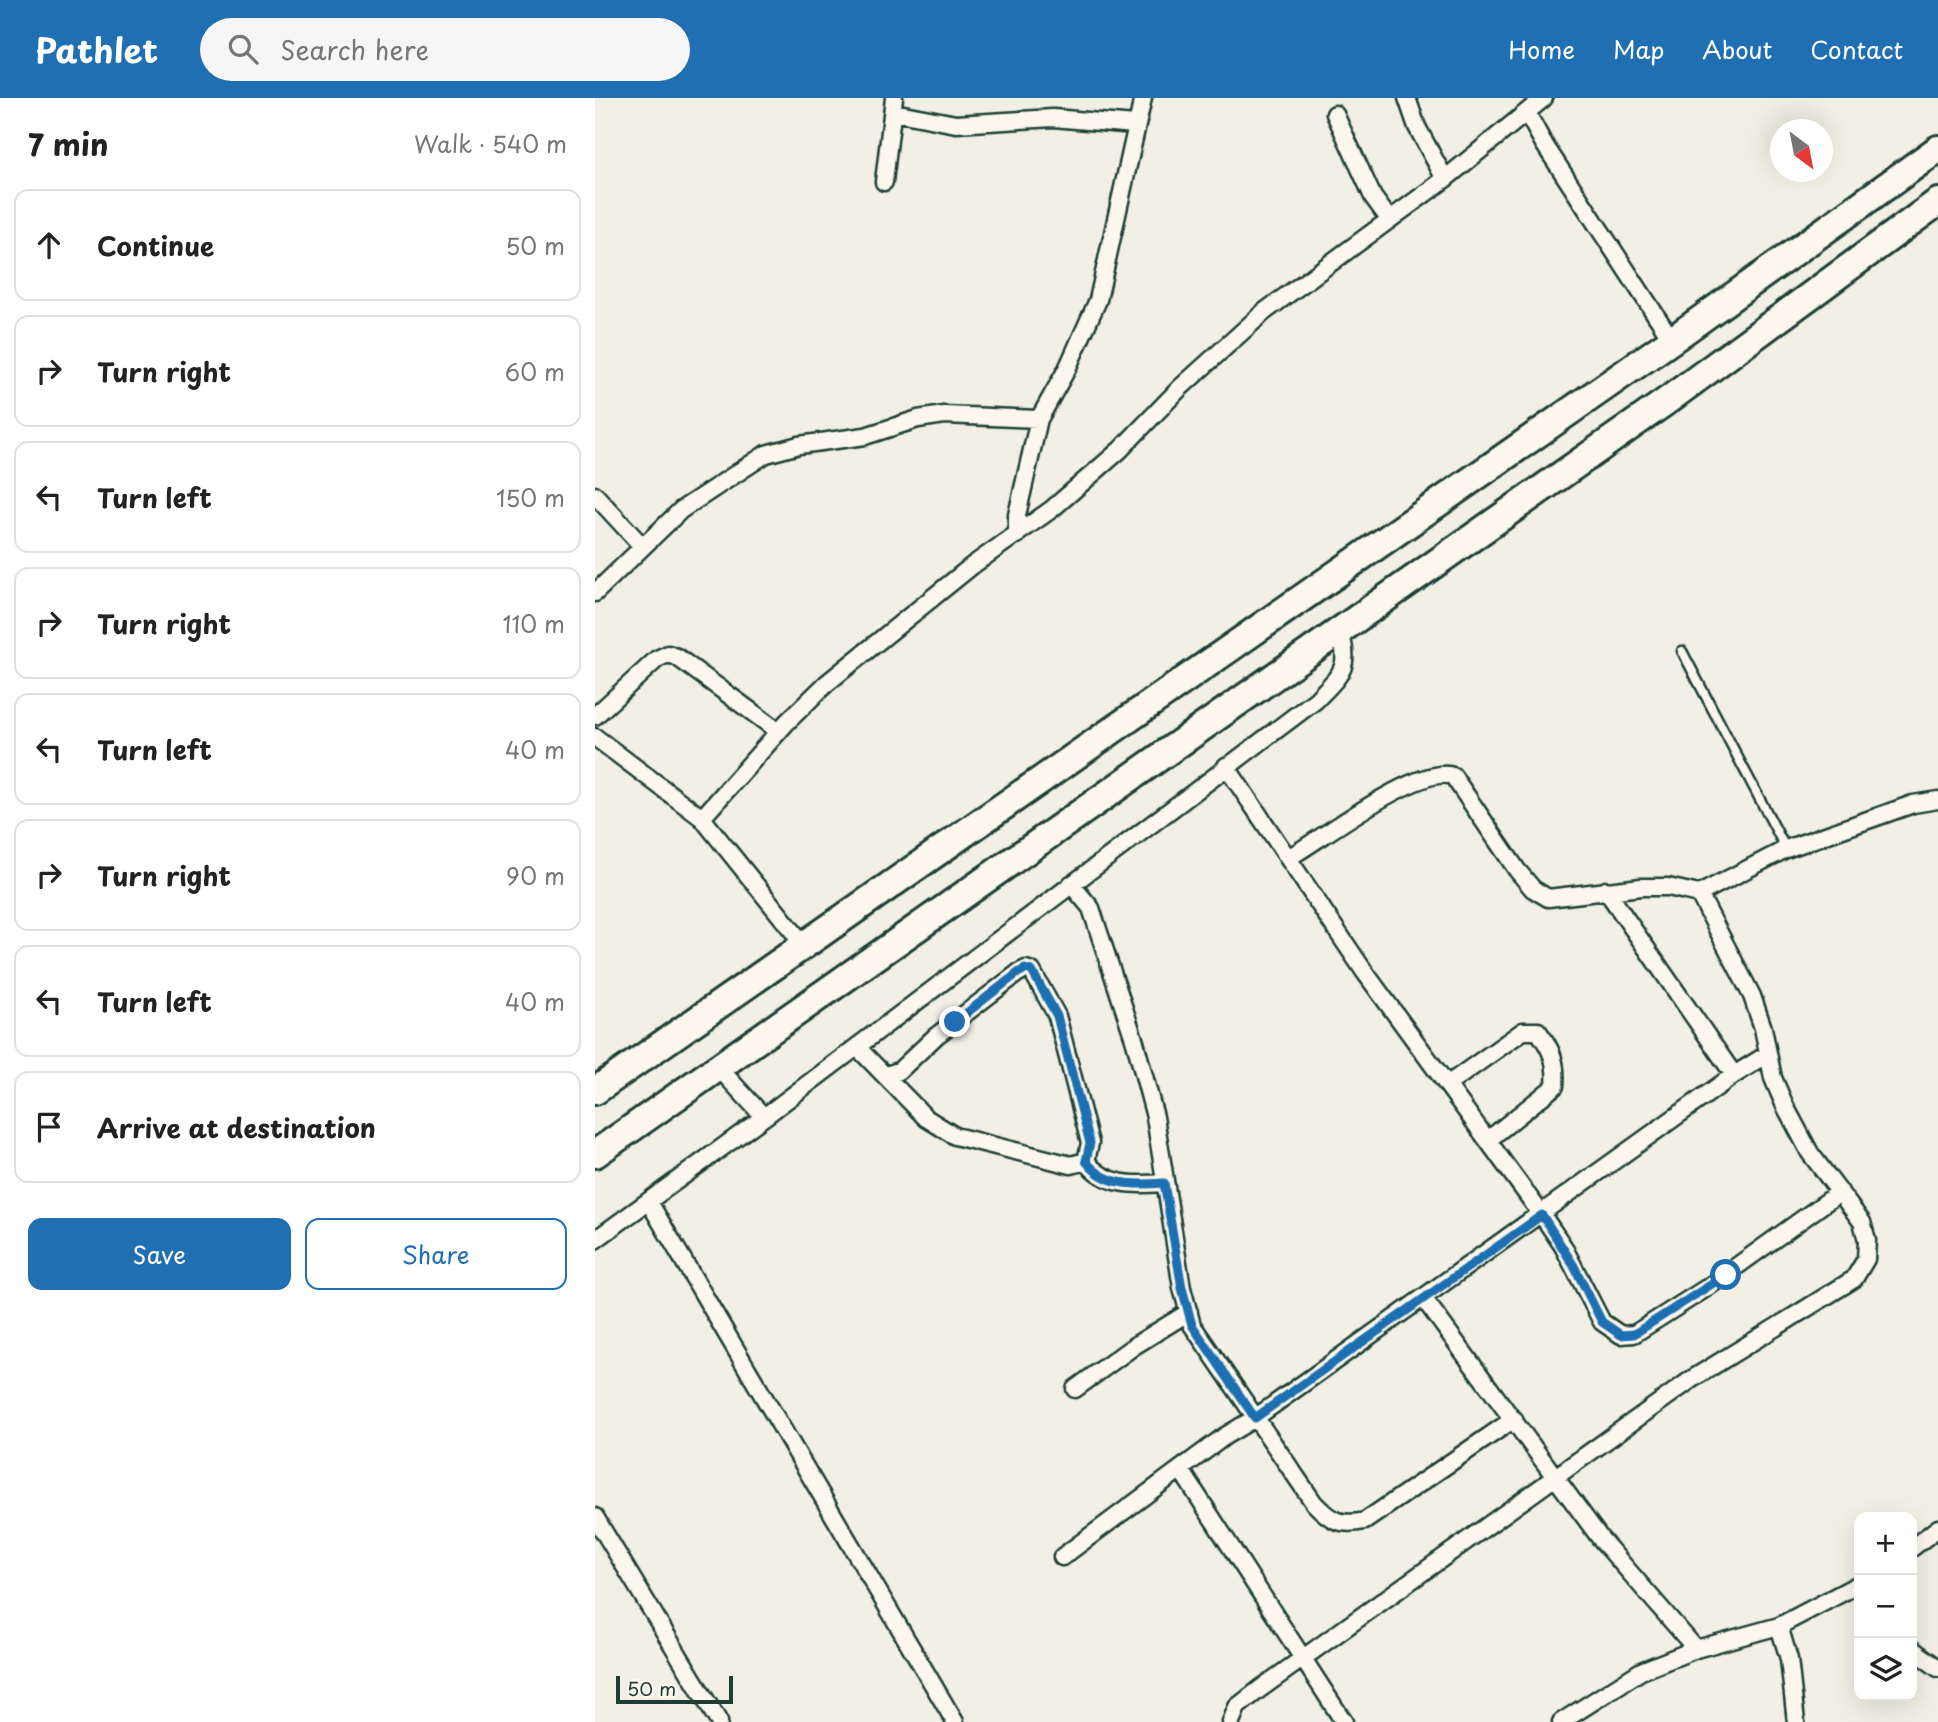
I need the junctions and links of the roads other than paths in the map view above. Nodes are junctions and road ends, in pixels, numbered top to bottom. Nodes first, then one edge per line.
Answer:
1 (1143, 98) edge
2 (1407, 98) edge
3 (1544, 98) edge
4 (893, 105) edge
5 (1527, 113) junction
6 (1335, 114) dead end
7 (1135, 125) junction
8 (1938, 149) edge
9 (1445, 179) junction
10 (884, 182) dead end
11 (1938, 202) edge
12 (1389, 219) junction
13 (1672, 340) junction
14 (1039, 419) junction
15 (595, 495) edge
16 (1017, 535) junction
17 (642, 546) junction
18 (595, 593) edge
19 (1340, 631) junction
20 (1682, 651) dead end
21 (595, 716) edge
22 (778, 732) junction
23 (595, 737) edge
24 (1226, 766) junction
25 (1938, 800) edge
26 (702, 818) junction
27 (1786, 849) junction
28 (1287, 858) junction
29 (1071, 884) junction
30 (1606, 890) junction
31 (1699, 894) junction
32 (804, 945) junction
33 (857, 1047) junction
34 (1768, 1054) junction
35 (717, 1066) junction
36 (886, 1075) junction
37 (1734, 1075) junction
38 (1447, 1085) junction
39 (595, 1091) edge
40 (764, 1117) junction
41 (1488, 1140) junction
42 (595, 1154) edge
43 (1086, 1161) junction
44 (1164, 1183) junction
45 (1840, 1192) junction
46 (649, 1202) junction
47 (1542, 1215) junction
48 (595, 1240) edge
49 (1424, 1299) junction
50 (1189, 1312) junction
51 (1075, 1389) dead end
52 (1255, 1418) junction
53 (1514, 1419) junction
54 (1181, 1470) junction
55 (1557, 1477) junction
56 (595, 1517) edge
57 (1938, 1528) edge
58 (1917, 1544) edge
59 (1062, 1557) dead end
60 (1854, 1588) edge
61 (1779, 1626) junction
62 (1696, 1649) junction
63 (1917, 1653) edge
64 (1301, 1660) junction
65 (1938, 1668) edge
66 (719, 1722) edge
67 (955, 1722) edge
68 (1231, 1722) edge
69 (1344, 1722) edge
70 (1561, 1722) edge
71 (1796, 1722) edge

1 - 7 street
2 - 9 street
3 - 5 street
4 - 7 street
4 - 10 street
5 - 9 street
5 - 13 street
6 - 12 street
7 - 14 street
8 - 13 highway
9 - 12 street
11 - 19 highway
12 - 16 street
13 - 32 highway
14 - 16 street
14 - 17 street
15 - 17 street
16 - 22 street
17 - 18 street
19 - 24 street
19 - 35 highway
20 - 27 lane
21 - 22 street
22 - 26 street
23 - 26 street
24 - 28 street
24 - 29 street
25 - 27 street
26 - 32 street
27 - 31 street
28 - 30 street
28 - 38 street
29 - 33 street
29 - 44 street
30 - 31 street
30 - 37 street
31 - 34 street
32 - 39 highway
33 - 36 street
33 - 40 street
34 - 37 street
34 - 45 street
35 - 40 street
35 - 42 highway
36 - 43 street
36 - 43 street
37 - 47 street
38 - 41 street
38 - 41 street
40 - 46 street
41 - 47 street
43 - 44 street
44 - 50 street
45 - 47 street
45 - 55 street
46 - 48 street
46 - 67 street
47 - 49 street
49 - 52 street
49 - 53 street
50 - 51 street
50 - 52 street
52 - 53 street
52 - 54 street
53 - 55 street
54 - 59 street
54 - 64 street
55 - 62 street
55 - 64 street
56 - 66 street
57 - 58 street
60 - 61 street
61 - 62 street
61 - 71 street
62 - 70 street
63 - 65 street
64 - 68 street
64 - 69 street

